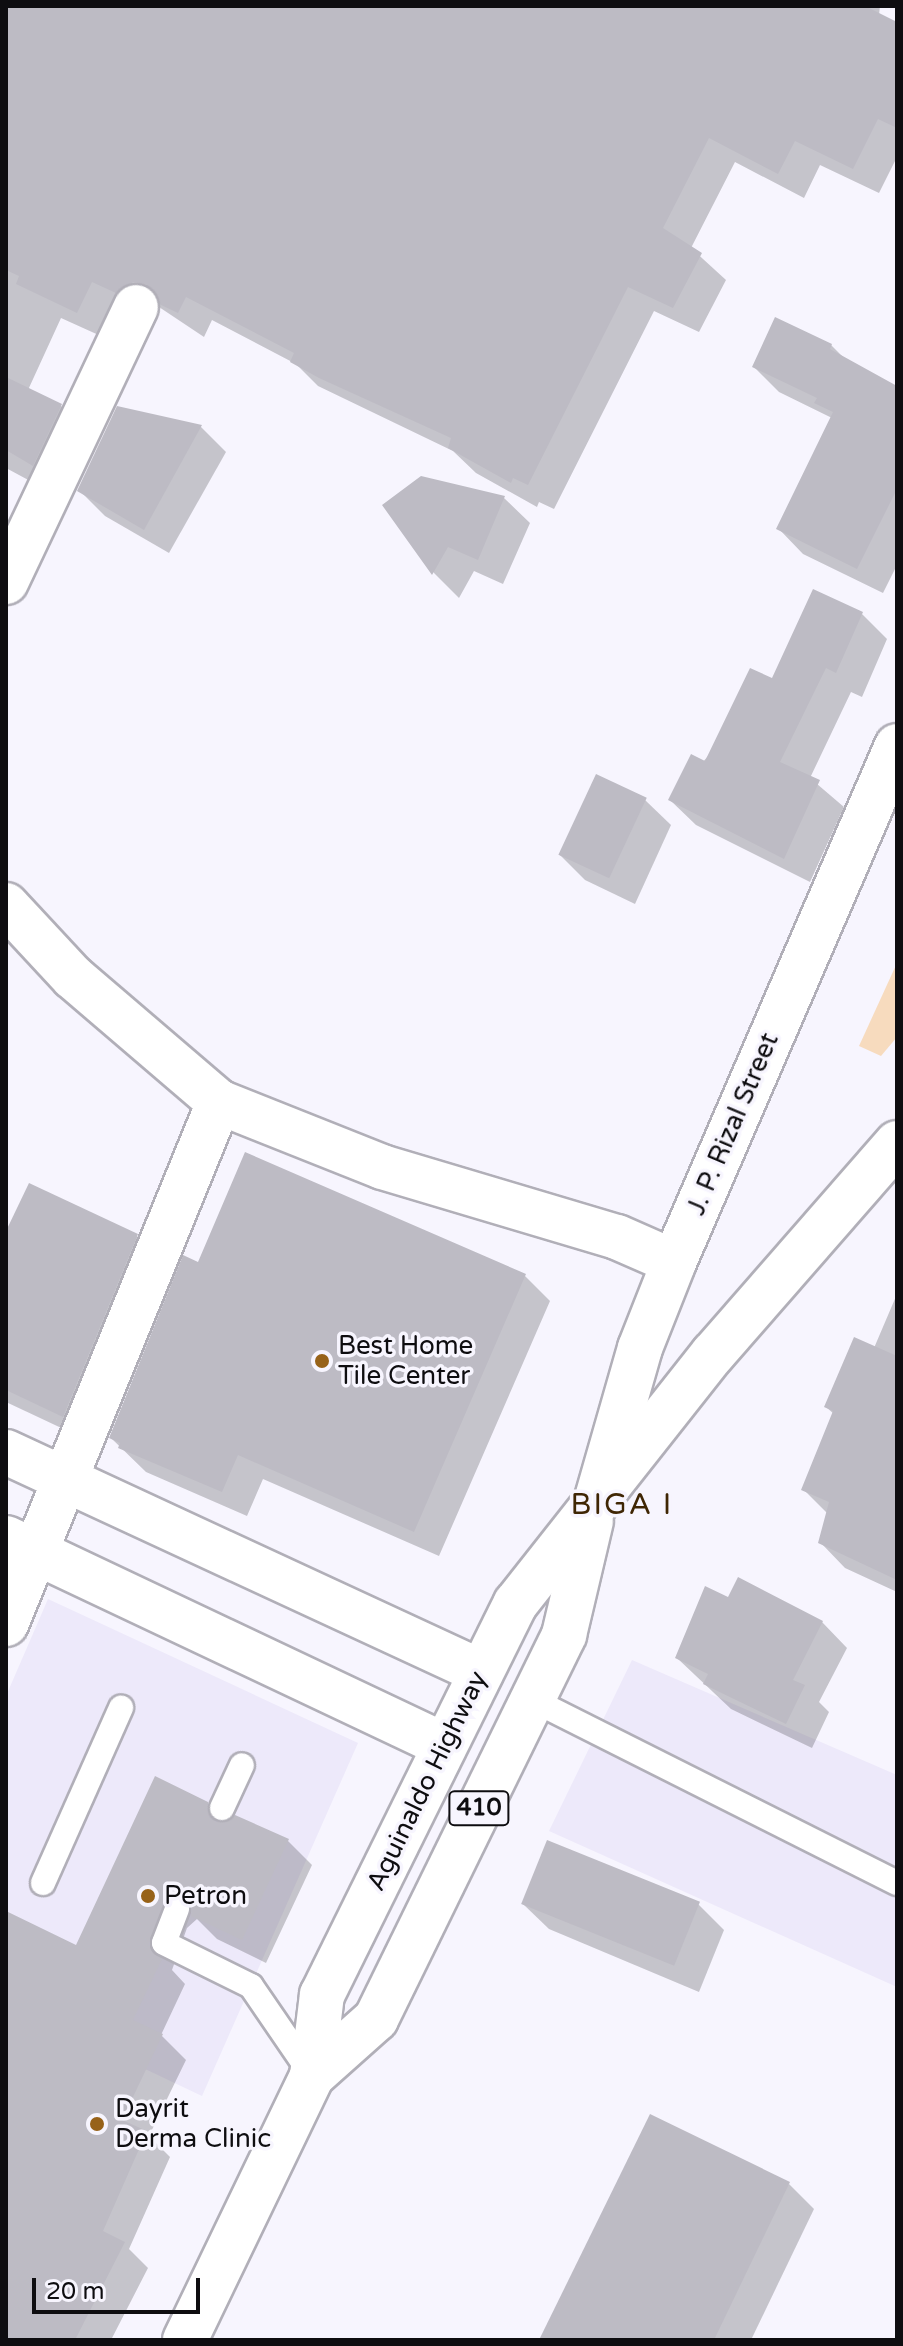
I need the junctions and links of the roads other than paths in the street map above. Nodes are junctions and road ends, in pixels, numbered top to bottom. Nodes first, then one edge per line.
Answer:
1 (136, 307) dead end
2 (6, 582) edge
3 (897, 746) edge
4 (6, 905) edge
5 (6, 952) edge
6 (73, 977) junction
7 (219, 1102) junction
8 (897, 1143) edge
9 (674, 1262) junction
10 (6, 1452) edge
11 (67, 1480) junction
12 (594, 1511) junction
13 (21, 1545) edge
14 (6, 1624) edge
15 (481, 1672) junction
16 (533, 1700) junction
17 (121, 1708) dead end
18 (444, 1745) junction
19 (242, 1765) dead end
20 (222, 1808) dead end
21 (43, 1883) dead end
22 (897, 1883) edge
23 (177, 1909) dead end
24 (312, 2076) junction
25 (185, 2340) edge

1 - 2 main road
3 - 9 main road, J. P. Rizal Street / 410
4 - 6 main road
5 - 6 main road
6 - 7 main road
7 - 9 main road
7 - 11 main road
8 - 12 main road, Aguinaldo Highway
9 - 12 main road, J. P. Rizal Street / 410
10 - 11 main road
11 - 13 main road
11 - 15 main road
12 - 15 main road, Aguinaldo Highway / 410
12 - 16 main road, Aguinaldo Highway / 410
13 - 14 main road
13 - 18 main road
15 - 18 main road, Aguinaldo Highway / 410
16 - 22 lane
16 - 24 main road, Aguinaldo Highway / 410
17 - 21 lane
18 - 24 main road, Aguinaldo Highway / 410
19 - 20 lane
23 - 24 lane
24 - 25 main road, Aguinaldo Highway / 410

